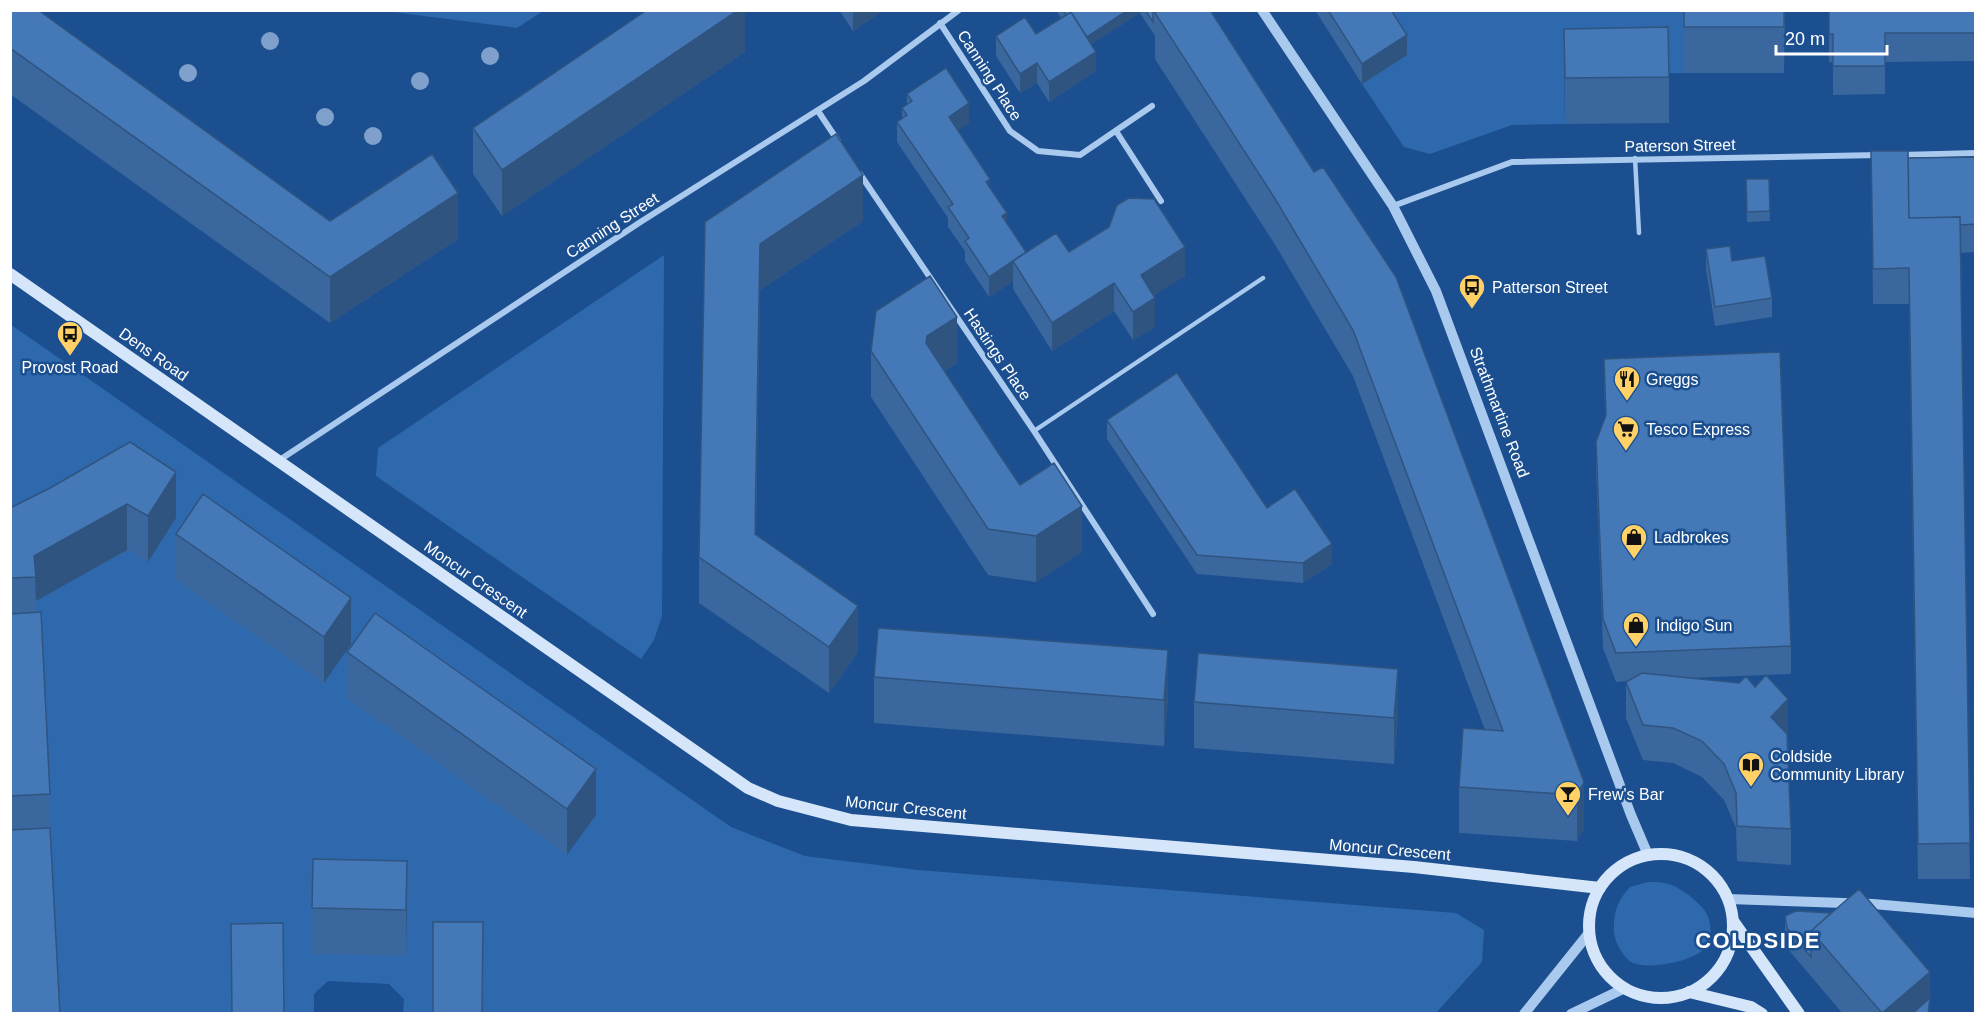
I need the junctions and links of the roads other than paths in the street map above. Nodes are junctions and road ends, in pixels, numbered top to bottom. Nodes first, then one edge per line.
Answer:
1 (959, 10) edge
2 (1262, 10) edge
3 (940, 23) junction
4 (1152, 106) dead end
5 (818, 111) junction
6 (1116, 131) junction
7 (840, 144) edge
8 (1976, 153) edge
9 (1883, 155) edge
10 (1894, 155) edge
11 (1635, 158) junction
12 (853, 163) edge
13 (1161, 201) dead end
14 (1393, 206) junction
15 (1639, 233) dead end
16 (10, 274) edge
17 (1263, 278) dead end
18 (1034, 431) junction
19 (278, 461) junction
20 (1153, 614) dead end
21 (1648, 855) junction
22 (1600, 888) junction
23 (1728, 899) junction
24 (1976, 913) edge
25 (1733, 921) junction
26 (1589, 933) junction
27 (1625, 988) junction
28 (1689, 992) junction
29 (1524, 1014) edge
30 (1571, 1014) edge
31 (1762, 1014) edge
32 (1799, 1014) edge

1 - 3 street, Canning Street
2 - 14 street, Strathmartine Road
3 - 5 street, Canning Street
3 - 6 street, Canning Place
4 - 6 street, Canning Place
5 - 7 street
5 - 19 street, Canning Street
6 - 13 street
8 - 10 street
9 - 11 street, Paterson Street
11 - 14 street, Paterson Street
11 - 15 lane
12 - 18 street, Hastings Place
14 - 21 street, Strathmartine Road
16 - 19 main road, Dens Road
17 - 18 lane
18 - 20 street, Hastings Place
19 - 22 main road, Moncur Crescent
21 - 22 main road
21 - 23 main road
22 - 26 main road
23 - 24 street
23 - 25 main road
25 - 28 main road
25 - 32 main road
26 - 27 main road
26 - 29 street
27 - 28 main road
27 - 30 street
28 - 31 main road

